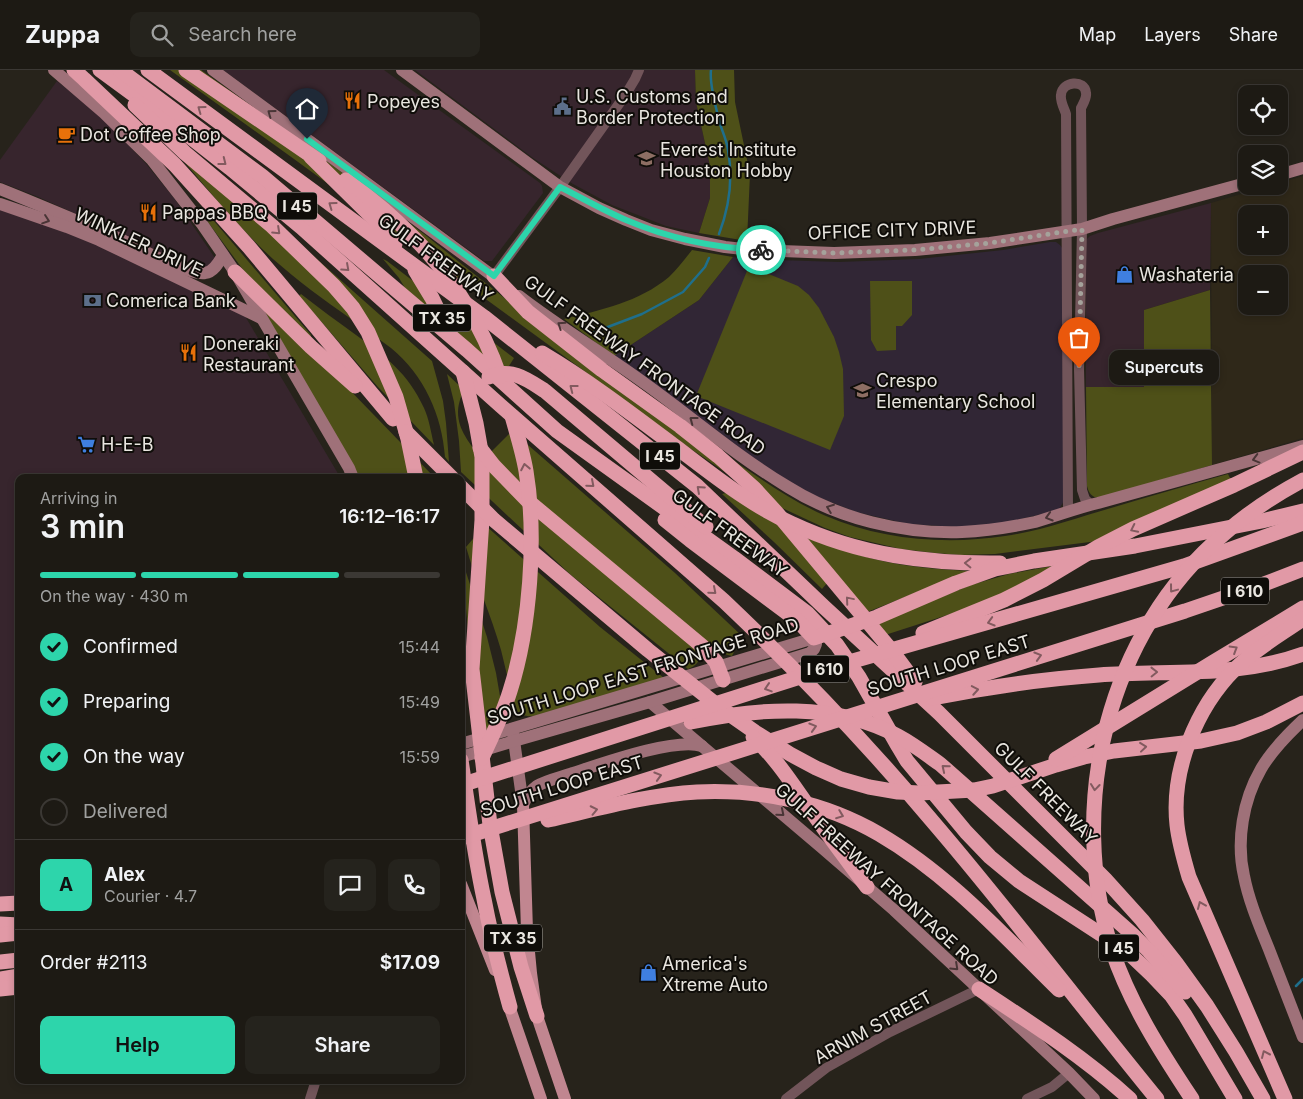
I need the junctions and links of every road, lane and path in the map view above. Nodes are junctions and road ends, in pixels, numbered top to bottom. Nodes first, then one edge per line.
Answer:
1 (54, 70) edge
2 (74, 70) edge
3 (99, 70) edge
4 (120, 70) edge
5 (148, 70) edge
6 (186, 70) edge
7 (213, 70) edge
8 (402, 70) edge
9 (639, 70) edge
10 (312, 156) junction
11 (1303, 168) edge
12 (1288, 172) edge
13 (1238, 185) edge
14 (560, 187) junction
15 (0, 189) edge
16 (0, 204) edge
17 (1082, 229) junction
18 (1067, 231) junction
19 (223, 255) junction
20 (235, 272) junction
21 (494, 276) junction
22 (484, 317) junction
23 (261, 318) junction
24 (393, 419) junction
25 (557, 431) junction
26 (1303, 446) edge
27 (1303, 452) edge
28 (351, 474) edge
29 (415, 474) edge
30 (448, 474) edge
31 (1303, 480) edge
32 (465, 491) edge
33 (1090, 504) junction
34 (1068, 511) junction
35 (1303, 511) edge
36 (1303, 523) edge
37 (1034, 560) junction
38 (1303, 569) edge
39 (788, 598) junction
40 (1303, 608) edge
41 (1303, 620) edge
42 (814, 638) junction
43 (1303, 654) edge
44 (825, 670) junction
45 (721, 674) junction
46 (657, 686) junction
47 (650, 702) junction
48 (1303, 703) edge
49 (722, 709) junction
50 (858, 713) junction
51 (939, 714) junction
52 (1303, 720) edge
53 (513, 734) junction
54 (615, 737) junction
55 (465, 743) edge
56 (703, 747) junction
57 (465, 757) edge
58 (1028, 774) junction
59 (465, 784) edge
60 (465, 784) edge
61 (465, 786) edge
62 (523, 805) junction
63 (465, 837) edge
64 (465, 837) edge
65 (867, 887) junction
66 (465, 894) edge
67 (15, 903) edge
68 (0, 904) edge
69 (15, 908) edge
70 (0, 909) edge
71 (0, 924) edge
72 (15, 925) edge
73 (15, 934) edge
74 (0, 936) edge
75 (15, 960) edge
76 (0, 962) edge
77 (15, 977) edge
78 (0, 979) edge
79 (15, 987) edge
80 (0, 989) edge
81 (978, 989) junction
82 (15, 993) edge
83 (0, 995) edge
84 (510, 1007) junction
85 (537, 1016) junction
86 (1105, 1036) junction
87 (1303, 1037) edge
88 (1069, 1073) junction
89 (315, 1084) edge
90 (310, 1099) edge
91 (541, 1099) edge
92 (565, 1099) edge
93 (786, 1099) edge
94 (1027, 1099) edge
95 (1094, 1099) edge
96 (1130, 1099) edge
97 (1157, 1099) edge
98 (1192, 1099) edge
99 (1235, 1099) edge
100 (1262, 1099) edge
101 (1285, 1099) edge

1 - 19 main road
2 - 24 highway
3 -> 29 highway
3 -> 86 highway, I 45
4 - 25 highway, GULF FREEWAY / I 45
22 -> 5 highway, GULF FREEWAY / I 45
6 - 10 highway, TX 35
21 -> 7 main road, GULF FREEWAY FRONTAGE ROAD
8 - 14 main road, OFFICE CITY DRIVE
9 - 14 street
59 -> 10 highway
10 - 85 highway, TX 35
11 - 12 main road
13 - 17 main road, OFFICE CITY DRIVE
14 - 18 main road, OFFICE CITY DRIVE
14 - 21 street
15 - 19 main road, WINKLER DRIVE
16 -> 23 main road, WINKLER DRIVE
17 - 18 main road, OFFICE CITY DRIVE
17 - 18 street
17 - 33 street
18 - 34 street
19 - 20 main road
20 - 23 main road
20 - 24 highway
34 -> 21 main road, GULF FREEWAY FRONTAGE ROAD
51 -> 21 highway
37 -> 22 highway
51 -> 22 highway, GULF FREEWAY / I 45
23 - 28 main road
24 - 30 highway
25 - 39 highway, GULF FREEWAY / I 45
25 - 42 highway
26 -> 33 main road
27 -> 44 highway
31 -> 98 highway
32 - 49 highway
33 - 34 main road
35 - 37 highway
36 -> 44 highway, SOUTH LOOP EAST / I 610
37 - 42 highway
50 -> 38 highway, SOUTH LOOP EAST / I 610
39 - 45 highway
39 - 99 highway, GULF FREEWAY / I 45
58 -> 40 highway
101 -> 41 highway
42 - 45 main road, SOUTH LOOP EAST FRONTAGE ROAD
50 -> 43 highway
44 -> 54 highway, SOUTH LOOP EAST / I 610
45 - 46 main road, SOUTH LOOP EAST FRONTAGE ROAD
45 - 47 main road, SOUTH LOOP EAST FRONTAGE ROAD
46 - 47 main road
46 - 53 main road, SOUTH LOOP EAST FRONTAGE ROAD
47 - 53 main road, SOUTH LOOP EAST FRONTAGE ROAD
47 - 56 main road, GULF FREEWAY FRONTAGE ROAD
58 -> 48 highway
49 - 58 highway
49 - 65 highway
63 -> 50 highway, SOUTH LOOP EAST / I 610
51 - 100 highway, GULF FREEWAY / I 45
52 - 87 main road
53 - 55 main road, SOUTH LOOP EAST FRONTAGE ROAD
53 - 57 main road, SOUTH LOOP EAST FRONTAGE ROAD
53 - 62 main road
54 - 60 highway, SOUTH LOOP EAST / I 610
100 -> 54 highway
56 - 62 main road
56 -> 65 main road, GULF FREEWAY FRONTAGE ROAD
61 - 84 highway, TX 35
62 - 85 main road
64 -> 86 highway
65 -> 81 main road, GULF FREEWAY FRONTAGE ROAD
66 - 84 main road
67 - 68 highway
69 - 70 main road
71 - 72 highway
73 - 74 highway
75 - 76 highway
77 - 78 highway
79 - 80 highway
81 - 88 main road, GULF FREEWAY FRONTAGE ROAD
81 - 93 street, ARNIM STREET
81 - 96 highway
82 - 83 main road
84 - 91 main road, TX 35
85 - 92 main road, TX 35
86 - 97 highway, I 45
88 - 94 street
88 - 95 main road, GULF FREEWAY FRONTAGE ROAD
89 - 90 street

